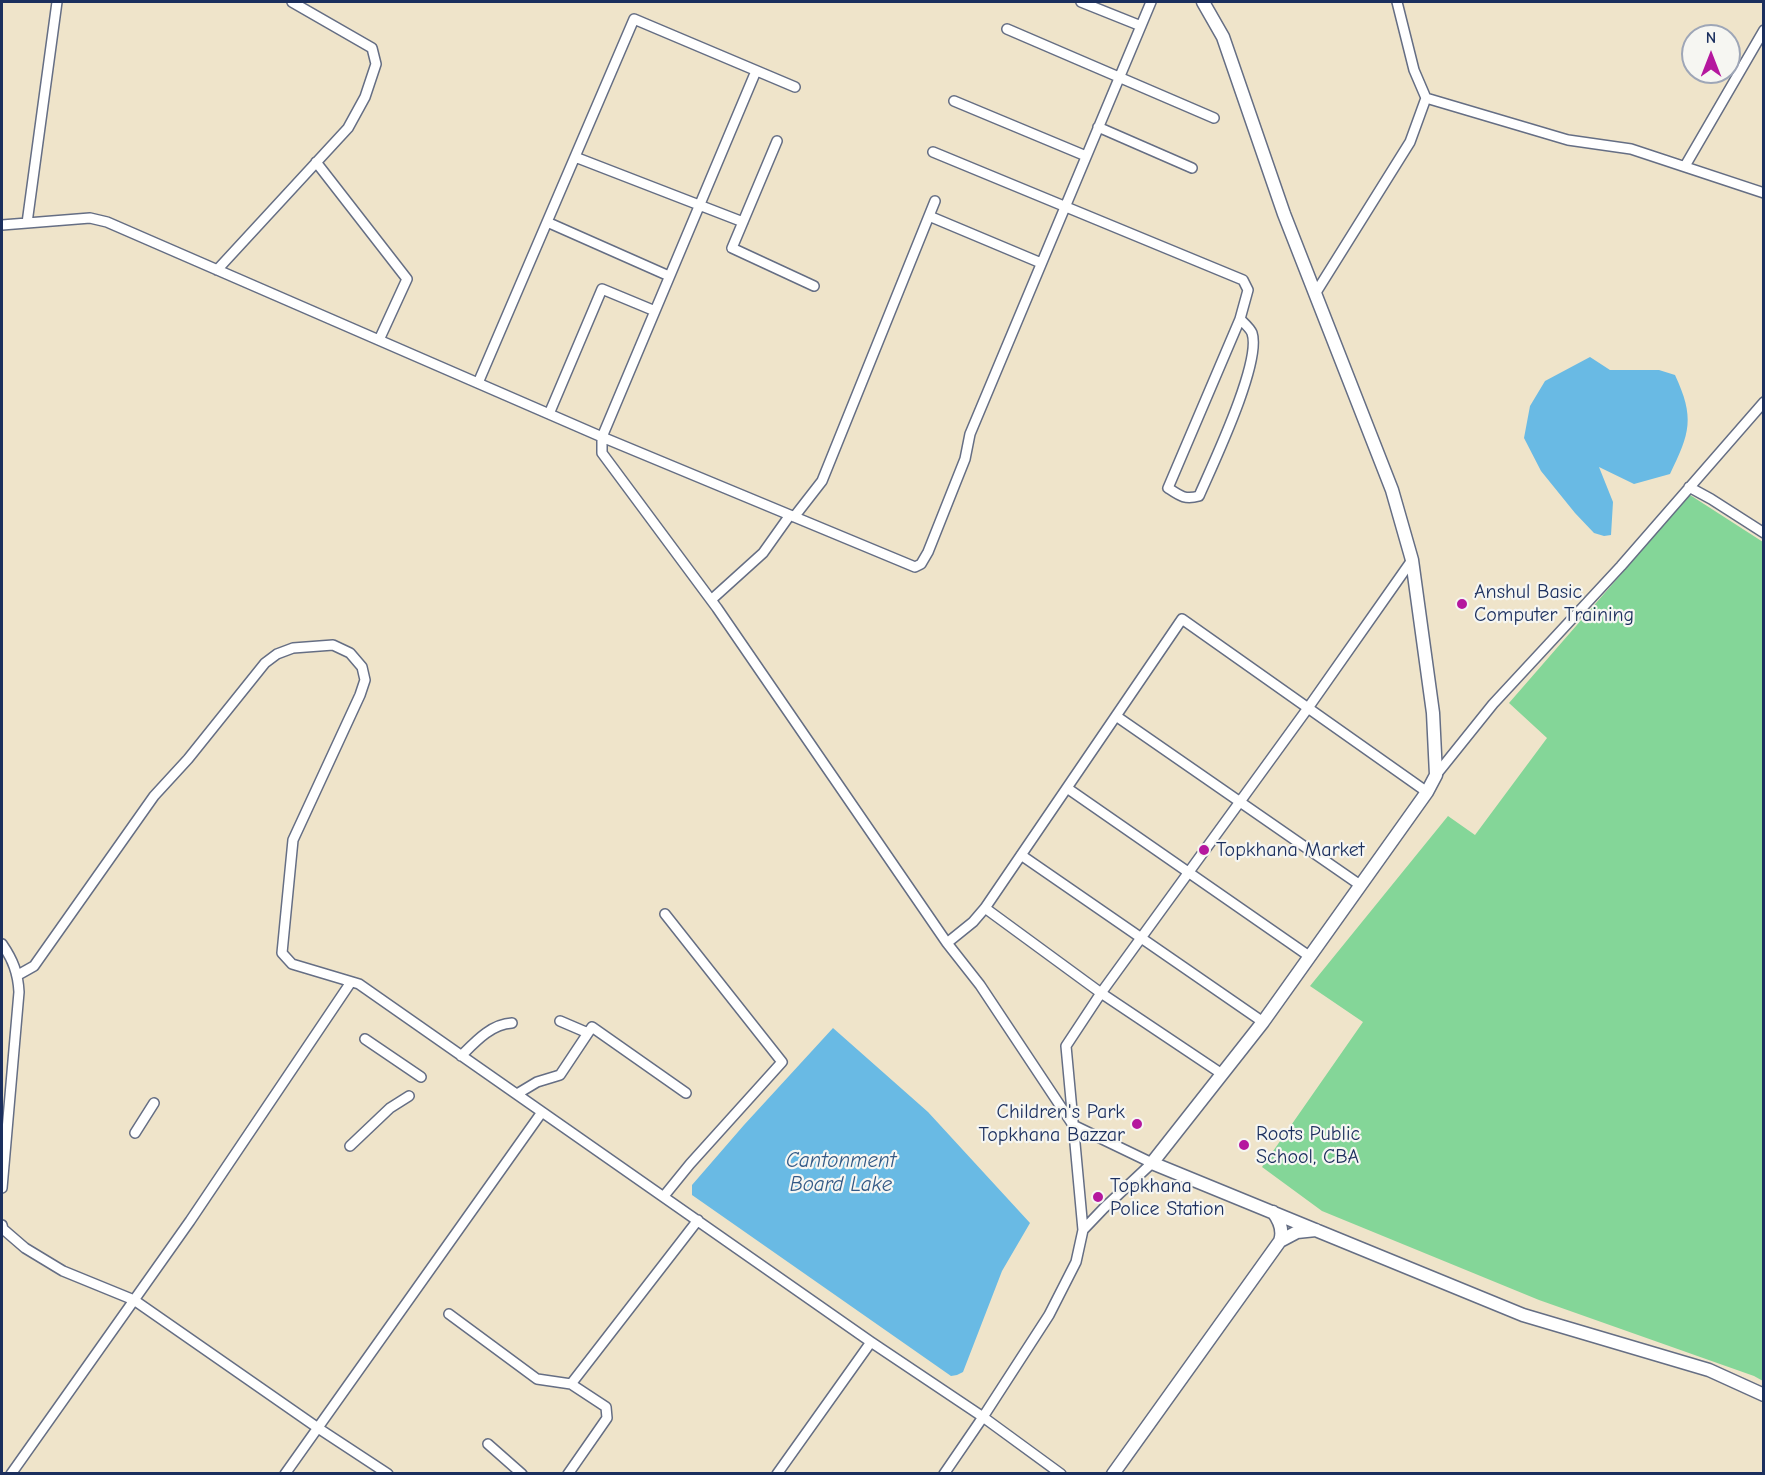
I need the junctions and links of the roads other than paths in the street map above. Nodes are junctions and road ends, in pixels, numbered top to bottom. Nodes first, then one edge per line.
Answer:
1 (57, 2) edge
2 (292, 2) edge
3 (1081, 2) edge
4 (1150, 2) edge
5 (1203, 2) edge
6 (1397, 2) edge
7 (1141, 26) junction
8 (1007, 29) dead end
9 (1764, 30) edge
10 (756, 71) junction
11 (1119, 77) junction
12 (795, 87) dead end
13 (1426, 98) junction
14 (954, 101) dead end
15 (1214, 117) dead end
16 (1098, 127) junction
17 (777, 141) dead end
18 (933, 152) dead end
19 (1086, 156) junction
20 (575, 157) junction
21 (316, 162) junction
22 (1685, 166) junction
23 (1192, 168) dead end
24 (1764, 193) edge
25 (935, 201) dead end
26 (699, 205) junction
27 (1065, 207) junction
28 (929, 216) junction
29 (547, 222) junction
30 (743, 222) junction
31 (27, 223) junction
32 (2, 225) edge
33 (1041, 263) junction
34 (217, 270) junction
35 (669, 276) junction
36 (814, 286) dead end
37 (1315, 294) junction
38 (655, 310) junction
39 (1240, 319) junction
40 (379, 340) junction
41 (478, 383) junction
42 (1764, 402) edge
43 (549, 414) junction
44 (602, 437) junction
45 (1689, 488) junction
46 (792, 516) junction
47 (1764, 533) edge
48 (1412, 560) junction
49 (711, 600) junction
50 (1308, 708) junction
51 (1116, 716) junction
52 (1436, 775) junction
53 (1067, 788) junction
54 (1427, 792) junction
55 (1240, 803) junction
56 (1021, 855) junction
57 (1189, 873) junction
58 (1360, 885) junction
59 (985, 908) junction
60 (665, 914) dead end
61 (1142, 938) junction
62 (947, 943) junction
63 (2, 944) edge
64 (1309, 956) junction
65 (18, 975) junction
66 (351, 982) junction
67 (1101, 993) junction
68 (560, 1021) dead end
69 (1263, 1022) junction
70 (512, 1023) dead end
71 (588, 1033) junction
72 (365, 1039) dead end
73 (461, 1056) junction
74 (1222, 1074) junction
75 (421, 1077) dead end
76 (686, 1093) dead end
77 (517, 1094) junction
78 (409, 1096) dead end
79 (154, 1103) dead end
80 (542, 1112) junction
81 (1073, 1125) junction
82 (135, 1133) dead end
83 (350, 1146) dead end
84 (1152, 1163) junction
85 (2, 1188) edge
86 (664, 1196) junction
87 (1273, 1212) junction
88 (698, 1220) junction
89 (2, 1225) edge
90 (1083, 1230) junction
91 (1317, 1230) junction
92 (1280, 1240) junction
93 (134, 1300) junction
94 (448, 1314) dead end
95 (871, 1342) junction
96 (571, 1384) junction
97 (1764, 1395) edge
98 (983, 1417) junction
99 (318, 1428) junction
100 (488, 1444) dead end
101 (11, 1473) edge
102 (285, 1473) edge
103 (388, 1473) edge
104 (520, 1473) edge
105 (568, 1473) edge
106 (777, 1473) edge
107 (944, 1473) edge
108 (1061, 1473) edge
109 (1113, 1473) edge

1 - 31 street
2 - 21 street
3 - 7 street
4 - 7 street
5 - 37 street
6 - 13 street
7 - 11 street
8 - 11 street
9 - 22 street
10 - 12 street
10 - 20 street
10 - 26 street
11 - 15 street
11 - 16 street
13 - 22 street
13 - 37 street
14 - 19 street
16 - 19 street
16 - 23 street
17 - 30 street
18 - 27 street
19 - 27 street
20 - 26 street
20 - 29 street
21 - 34 street
21 - 40 street
22 - 24 street
25 - 28 street
26 - 30 street
26 - 35 street
27 - 33 street
27 - 39 street
28 - 33 street
28 - 46 street
29 - 35 street
29 - 41 street
30 - 36 street
31 - 32 street
31 - 34 street
33 - 46 street
34 - 40 street
35 - 38 street
37 - 48 street
38 - 43 street
38 - 44 street
39 - 39 street
40 - 41 street
41 - 43 street
42 - 45 street
43 - 44 street
44 - 46 street
44 - 49 street
45 - 47 street
45 - 52 street
46 - 49 street
48 - 50 street
48 - 52 street
49 - 62 street
50 - 51 street
50 - 54 street
50 - 55 street
51 - 53 street
51 - 55 street
52 - 54 street
53 - 56 street
53 - 57 street
54 - 58 street
55 - 57 street
55 - 58 street
56 - 59 street
56 - 61 street
57 - 61 street
57 - 64 street
58 - 64 street
59 - 62 street
59 - 67 street
60 - 86 street
61 - 67 street
61 - 69 street
62 - 81 street
63 - 65 street
64 - 69 street
65 - 66 street
65 - 85 street
66 - 73 street
66 - 93 street
67 - 74 street
67 - 81 street
68 - 71 street
69 - 74 street
70 - 73 street
71 - 76 street
71 - 77 street
72 - 75 street
73 - 77 street
74 - 84 street
77 - 80 street
78 - 83 street
79 - 82 street
80 - 86 street
80 - 99 street
81 - 84 street
81 - 90 street
84 - 87 street
84 - 90 street
86 - 88 street
87 - 91 street
87 - 92 street
88 - 95 street
88 - 96 street
89 - 93 street
90 - 98 street
91 - 92 street
91 - 97 street
92 - 109 street
93 - 99 street
93 - 101 street
94 - 96 street
95 - 98 street
95 - 106 street
96 - 105 street
98 - 107 street
98 - 108 street
99 - 102 street
99 - 103 street
100 - 104 street

